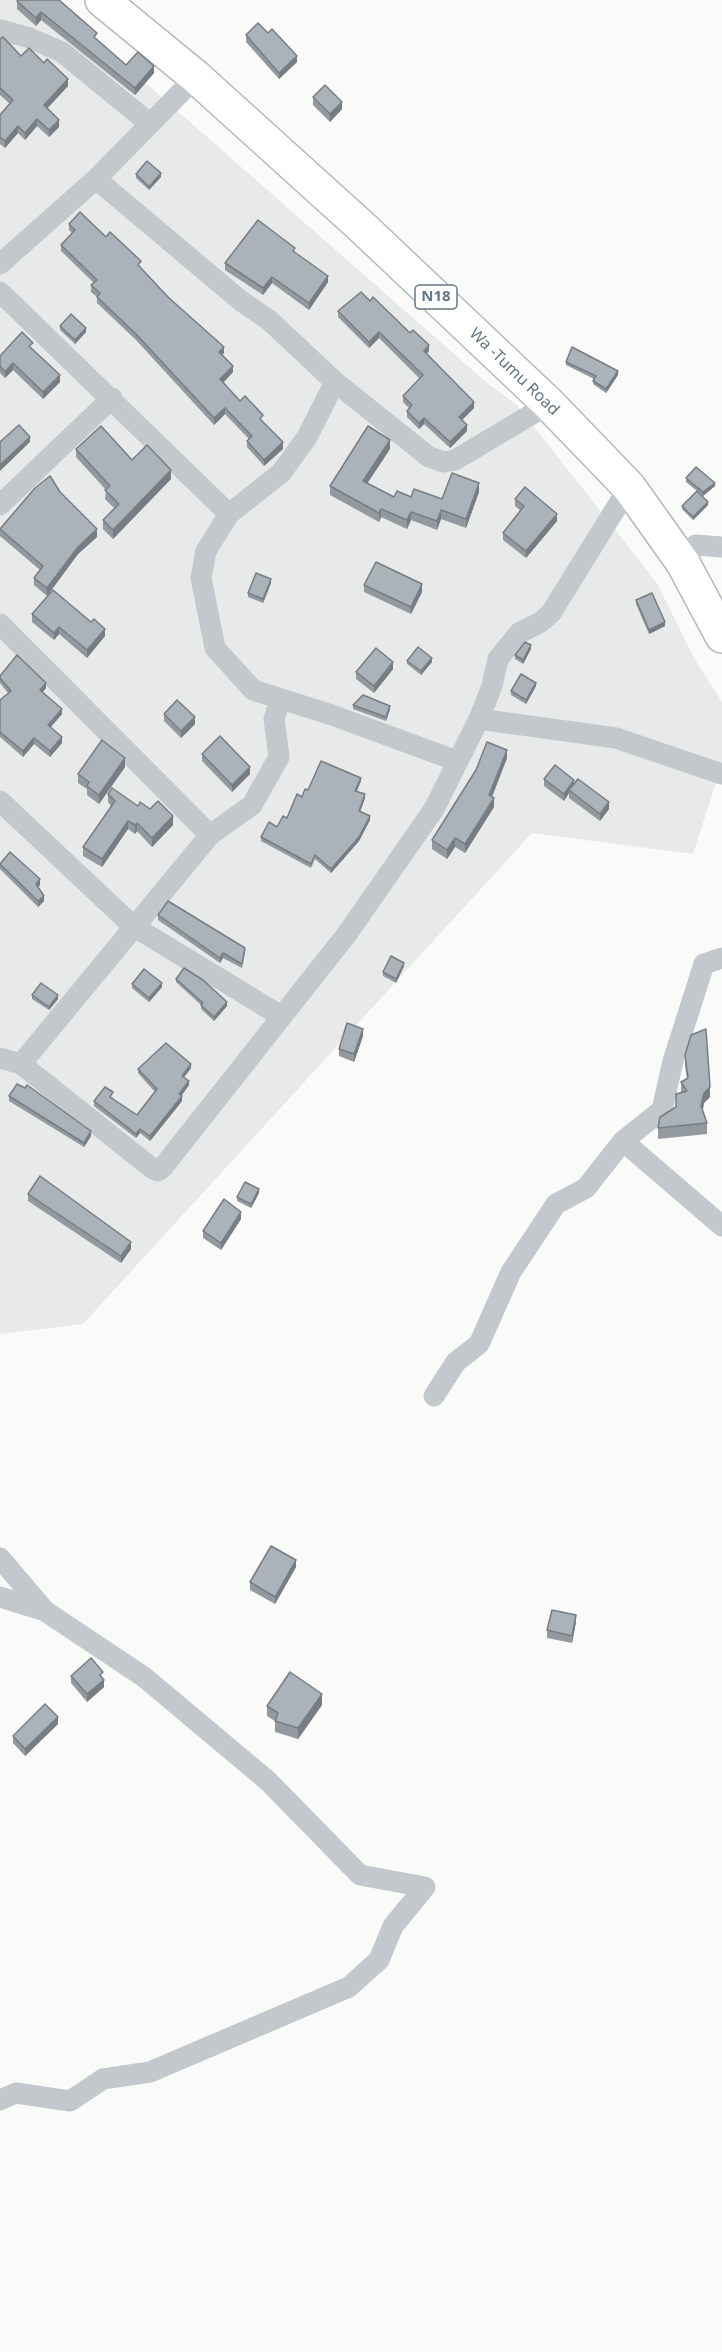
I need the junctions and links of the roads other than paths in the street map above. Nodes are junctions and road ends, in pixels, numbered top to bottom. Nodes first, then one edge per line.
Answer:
1 (102, 0) edge
2 (0, 30) edge
3 (196, 77) junction
4 (149, 123) junction
5 (96, 179) junction
6 (0, 264) edge
7 (0, 292) edge
8 (335, 382) junction
9 (112, 398) junction
10 (549, 404) junction
11 (629, 487) junction
12 (0, 505) edge
13 (229, 514) junction
14 (722, 547) edge
15 (683, 563) junction
16 (0, 624) edge
17 (722, 636) edge
18 (280, 700) junction
19 (478, 719) junction
20 (458, 761) junction
21 (722, 774) edge
22 (0, 801) edge
23 (210, 835) junction
24 (133, 926) junction
25 (722, 958) edge
26 (281, 1016) junction
27 (0, 1058) edge
28 (21, 1064) junction
29 (623, 1141) junction
30 (722, 1226) edge
31 (434, 1396) dead end
32 (0, 1558) edge
33 (0, 1597) edge
34 (45, 1611) junction
35 (0, 2100) edge

1 - 3 highway, Wa -Tumu Road / N18
2 - 4 street
3 - 4 street
3 - 10 highway, Wa -Tumu Road / N18
4 - 5 street
5 - 6 street
5 - 8 street
7 - 9 street
8 - 10 street
8 - 13 street
9 - 12 street
9 - 13 street
10 - 11 highway, Wa -Tumu Road / N18
11 - 15 highway, Wa -Tumu Road / N18
11 - 19 street
13 - 18 street
14 - 15 street
15 - 17 highway, Wa -Tumu Road / N18
16 - 23 street
18 - 20 street
18 - 23 street
19 - 20 street
19 - 21 street
20 - 26 street
22 - 24 street
23 - 24 street
24 - 26 street
24 - 28 street
25 - 29 street
26 - 28 street
27 - 28 street
29 - 30 street
29 - 31 street
32 - 34 street
33 - 34 street
34 - 35 street

